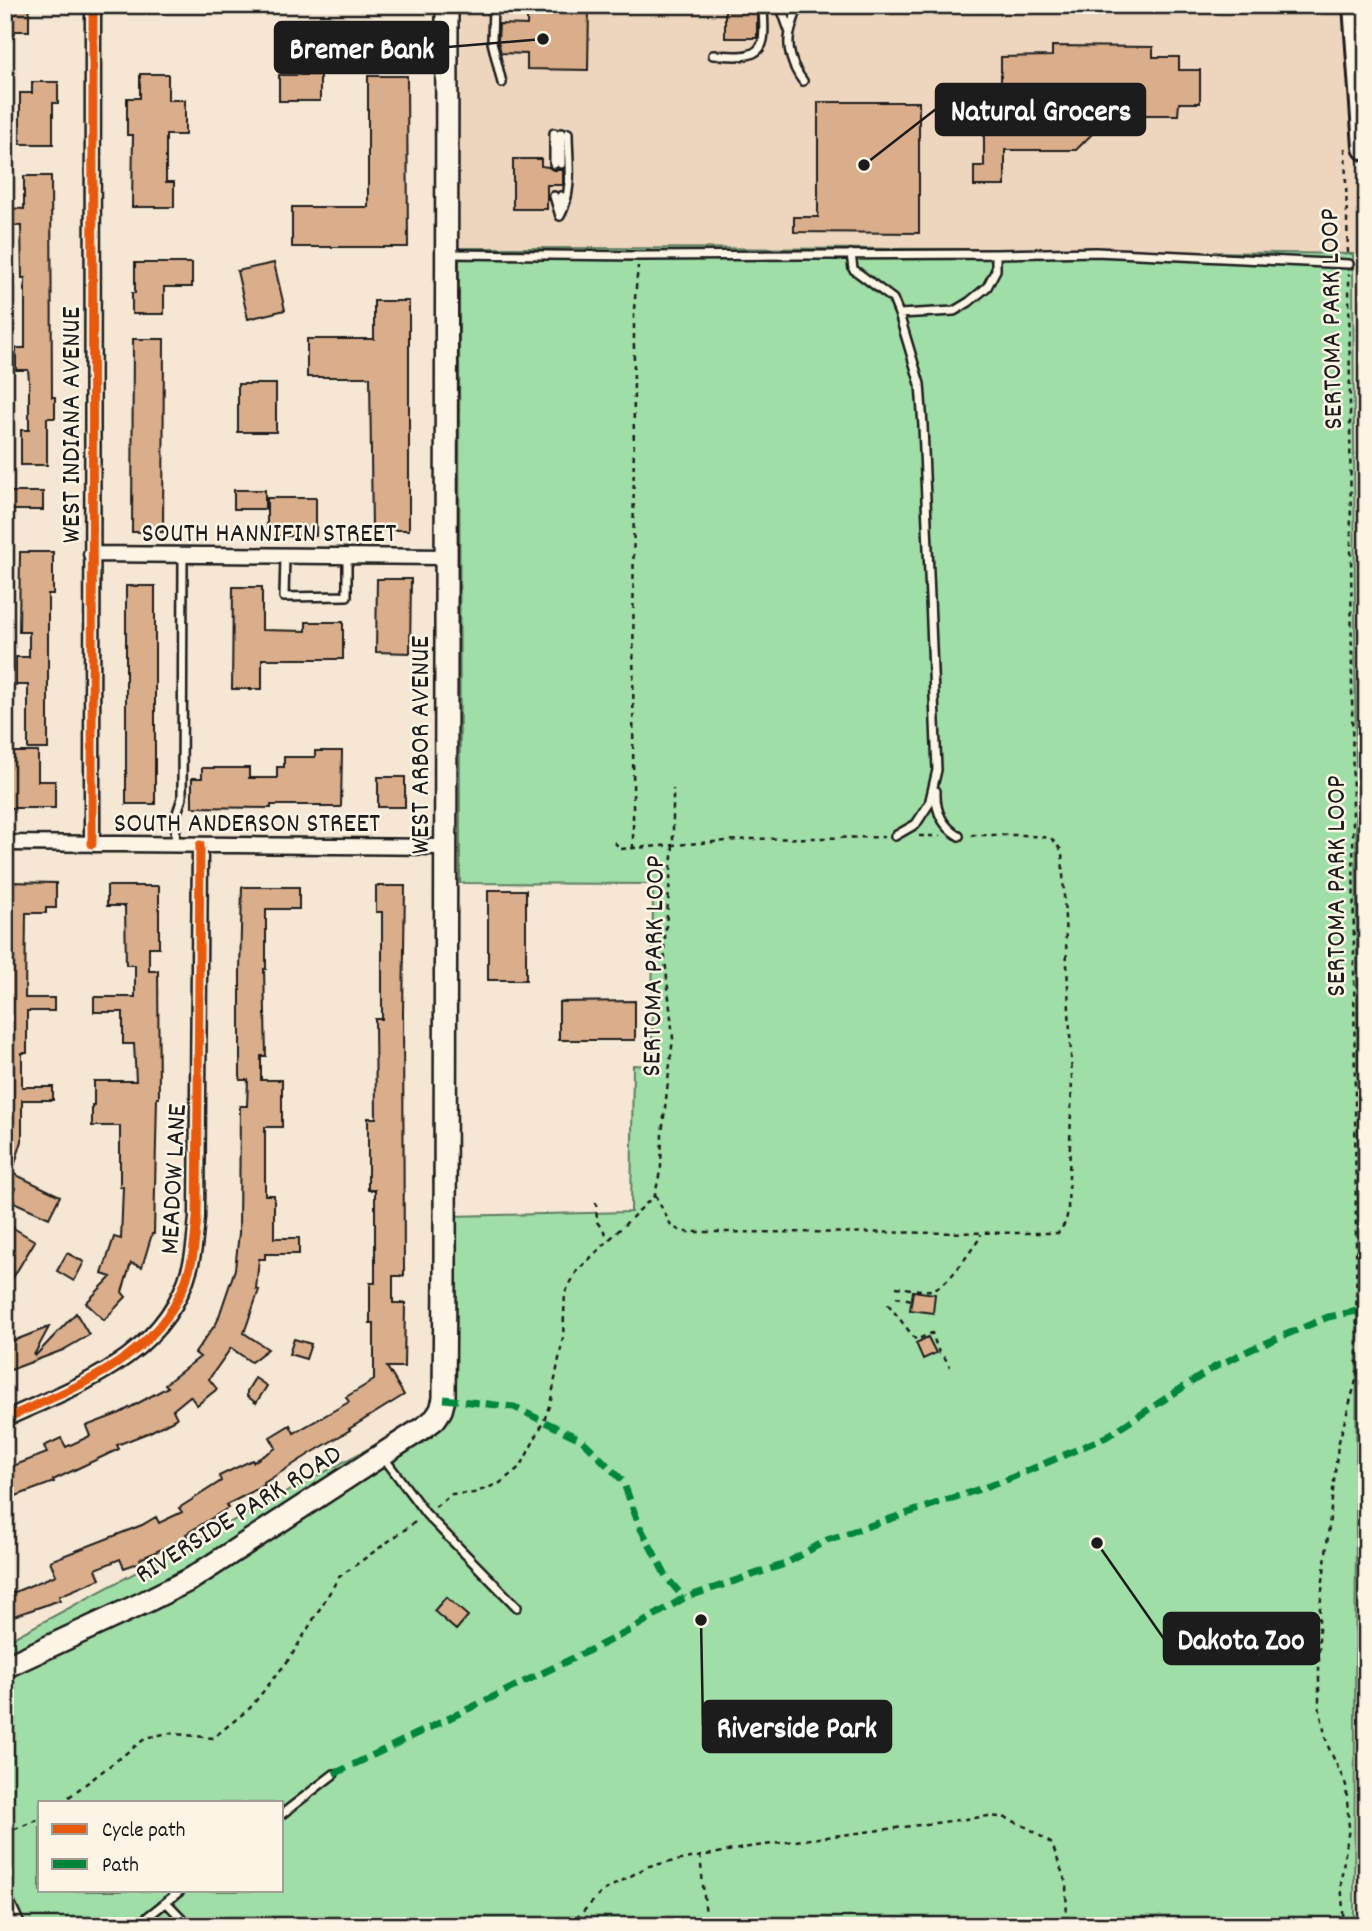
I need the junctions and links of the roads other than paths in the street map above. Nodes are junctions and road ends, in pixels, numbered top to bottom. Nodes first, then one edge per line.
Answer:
1 (93, 5) edge
2 (447, 5) edge
3 (493, 5) edge
4 (763, 5) edge
5 (780, 5) edge
6 (798, 5) edge
7 (1357, 5) edge
8 (790, 33) junction
9 (713, 55) dead end
10 (803, 81) dead end
11 (502, 83) dead end
12 (1356, 144) edge
13 (558, 164) dead end
14 (558, 196) dead end
15 (446, 254) junction
16 (851, 254) junction
17 (996, 254) junction
18 (1349, 264) road end
19 (899, 314) junction
20 (91, 554) junction
21 (183, 555) junction
22 (285, 556) junction
23 (347, 557) junction
24 (446, 557) junction
25 (937, 769) junction
26 (895, 836) road end
27 (959, 836) road end
28 (5, 843) edge
29 (92, 845) junction
30 (175, 845) junction
31 (200, 845) junction
32 (446, 847) junction
33 (5, 1419) edge
34 (382, 1455) junction
35 (517, 1607) dead end
36 (5, 1667) edge
37 (334, 1774) dead end
38 (284, 1812) edge
39 (5, 1891) edge
40 (179, 1892) edge
41 (166, 1902) junction
42 (21, 1926) edge
43 (136, 1926) edge
44 (189, 1926) edge

1 - 20 street, WEST INDIANA AVENUE
2 - 15 main road, WEST ARBOR AVENUE
3 - 11 lane
4 - 9 lane
5 - 8 lane
6 - 8 lane
7 - 12 highway
8 - 10 lane
13 - 14 lane
15 - 16 lane
15 - 24 main road, WEST ARBOR AVENUE
16 - 17 lane
16 - 19 lane
17 - 18 lane
17 - 19 lane
19 - 25 lane
20 - 21 street, SOUTH HANNIFIN STREET
20 - 29 street, WEST INDIANA AVENUE
21 - 22 street, SOUTH HANNIFIN STREET
21 - 30 lane
22 - 23 street, SOUTH HANNIFIN STREET
22 - 23 lane
23 - 24 street, SOUTH HANNIFIN STREET
24 - 32 main road, WEST ARBOR AVENUE
25 - 26 lane
25 - 27 lane
28 - 29 street, SOUTH ANDERSON STREET
29 - 30 street, SOUTH ANDERSON STREET
30 - 31 street, SOUTH ANDERSON STREET
31 - 32 street, SOUTH ANDERSON STREET
31 - 33 street, MEADOW LANE
32 - 34 main road, WEST ARBOR AVENUE
34 - 35 lane
34 - 36 main road, RIVERSIDE PARK ROAD
37 - 38 lane
39 - 42 lane
40 - 41 lane
41 - 43 lane
41 - 44 lane

